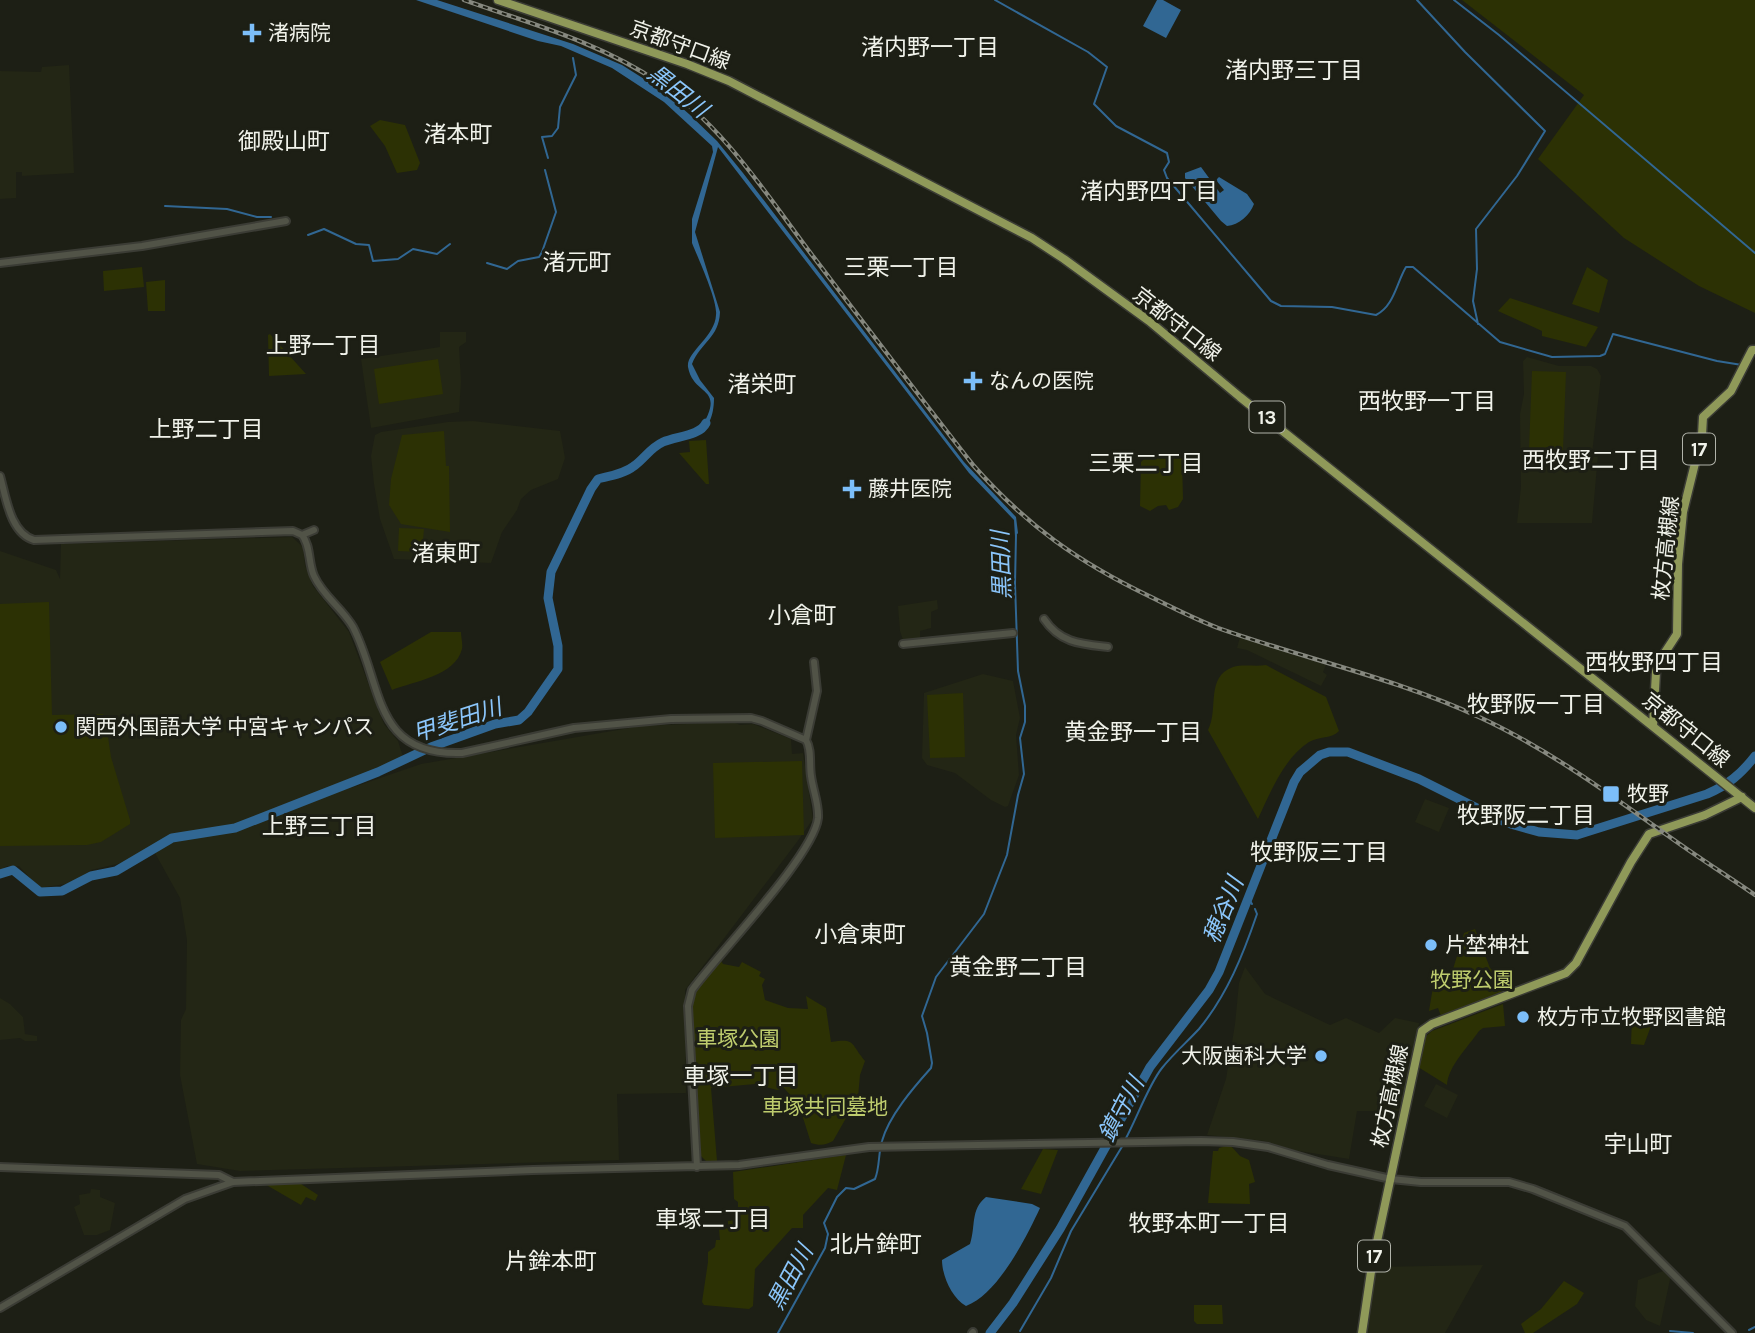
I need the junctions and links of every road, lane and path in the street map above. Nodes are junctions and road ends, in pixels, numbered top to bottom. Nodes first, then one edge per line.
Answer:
1 (498, 0) edge
2 (286, 221) dead end
3 (0, 262) edge
4 (1755, 351) edge
5 (0, 476) edge
6 (314, 530) dead end
7 (302, 535) junction
8 (1044, 619) dead end
9 (1013, 633) dead end
10 (903, 644) dead end
11 (1108, 647) dead end
12 (814, 662) dead end
13 (1653, 726) junction
14 (806, 740) junction
15 (1742, 797) junction
16 (1755, 808) edge
17 (0, 1167) edge
18 (696, 1167) junction
19 (1391, 1179) junction
20 (233, 1182) junction
21 (0, 1308) edge
22 (1362, 1333) edge
23 (1732, 1333) edge

1 - 13 main road, 京都守口線 / 13
2 - 3 street
4 - 13 main road, 枚方高槻線 / 17
5 - 7 street
6 - 7 street
7 - 14 street
8 - 11 street
9 - 10 street
12 - 14 street
13 - 15 main road, 京都守口線 / 13
14 - 18 street
15 - 16 main road, 京都守口線 / 13
15 - 19 main road, 枚方高槻線 / 17
17 - 20 street
18 - 19 street
18 - 20 street
19 - 22 main road, 枚方高槻線 / 17
19 - 23 street
20 - 21 street

